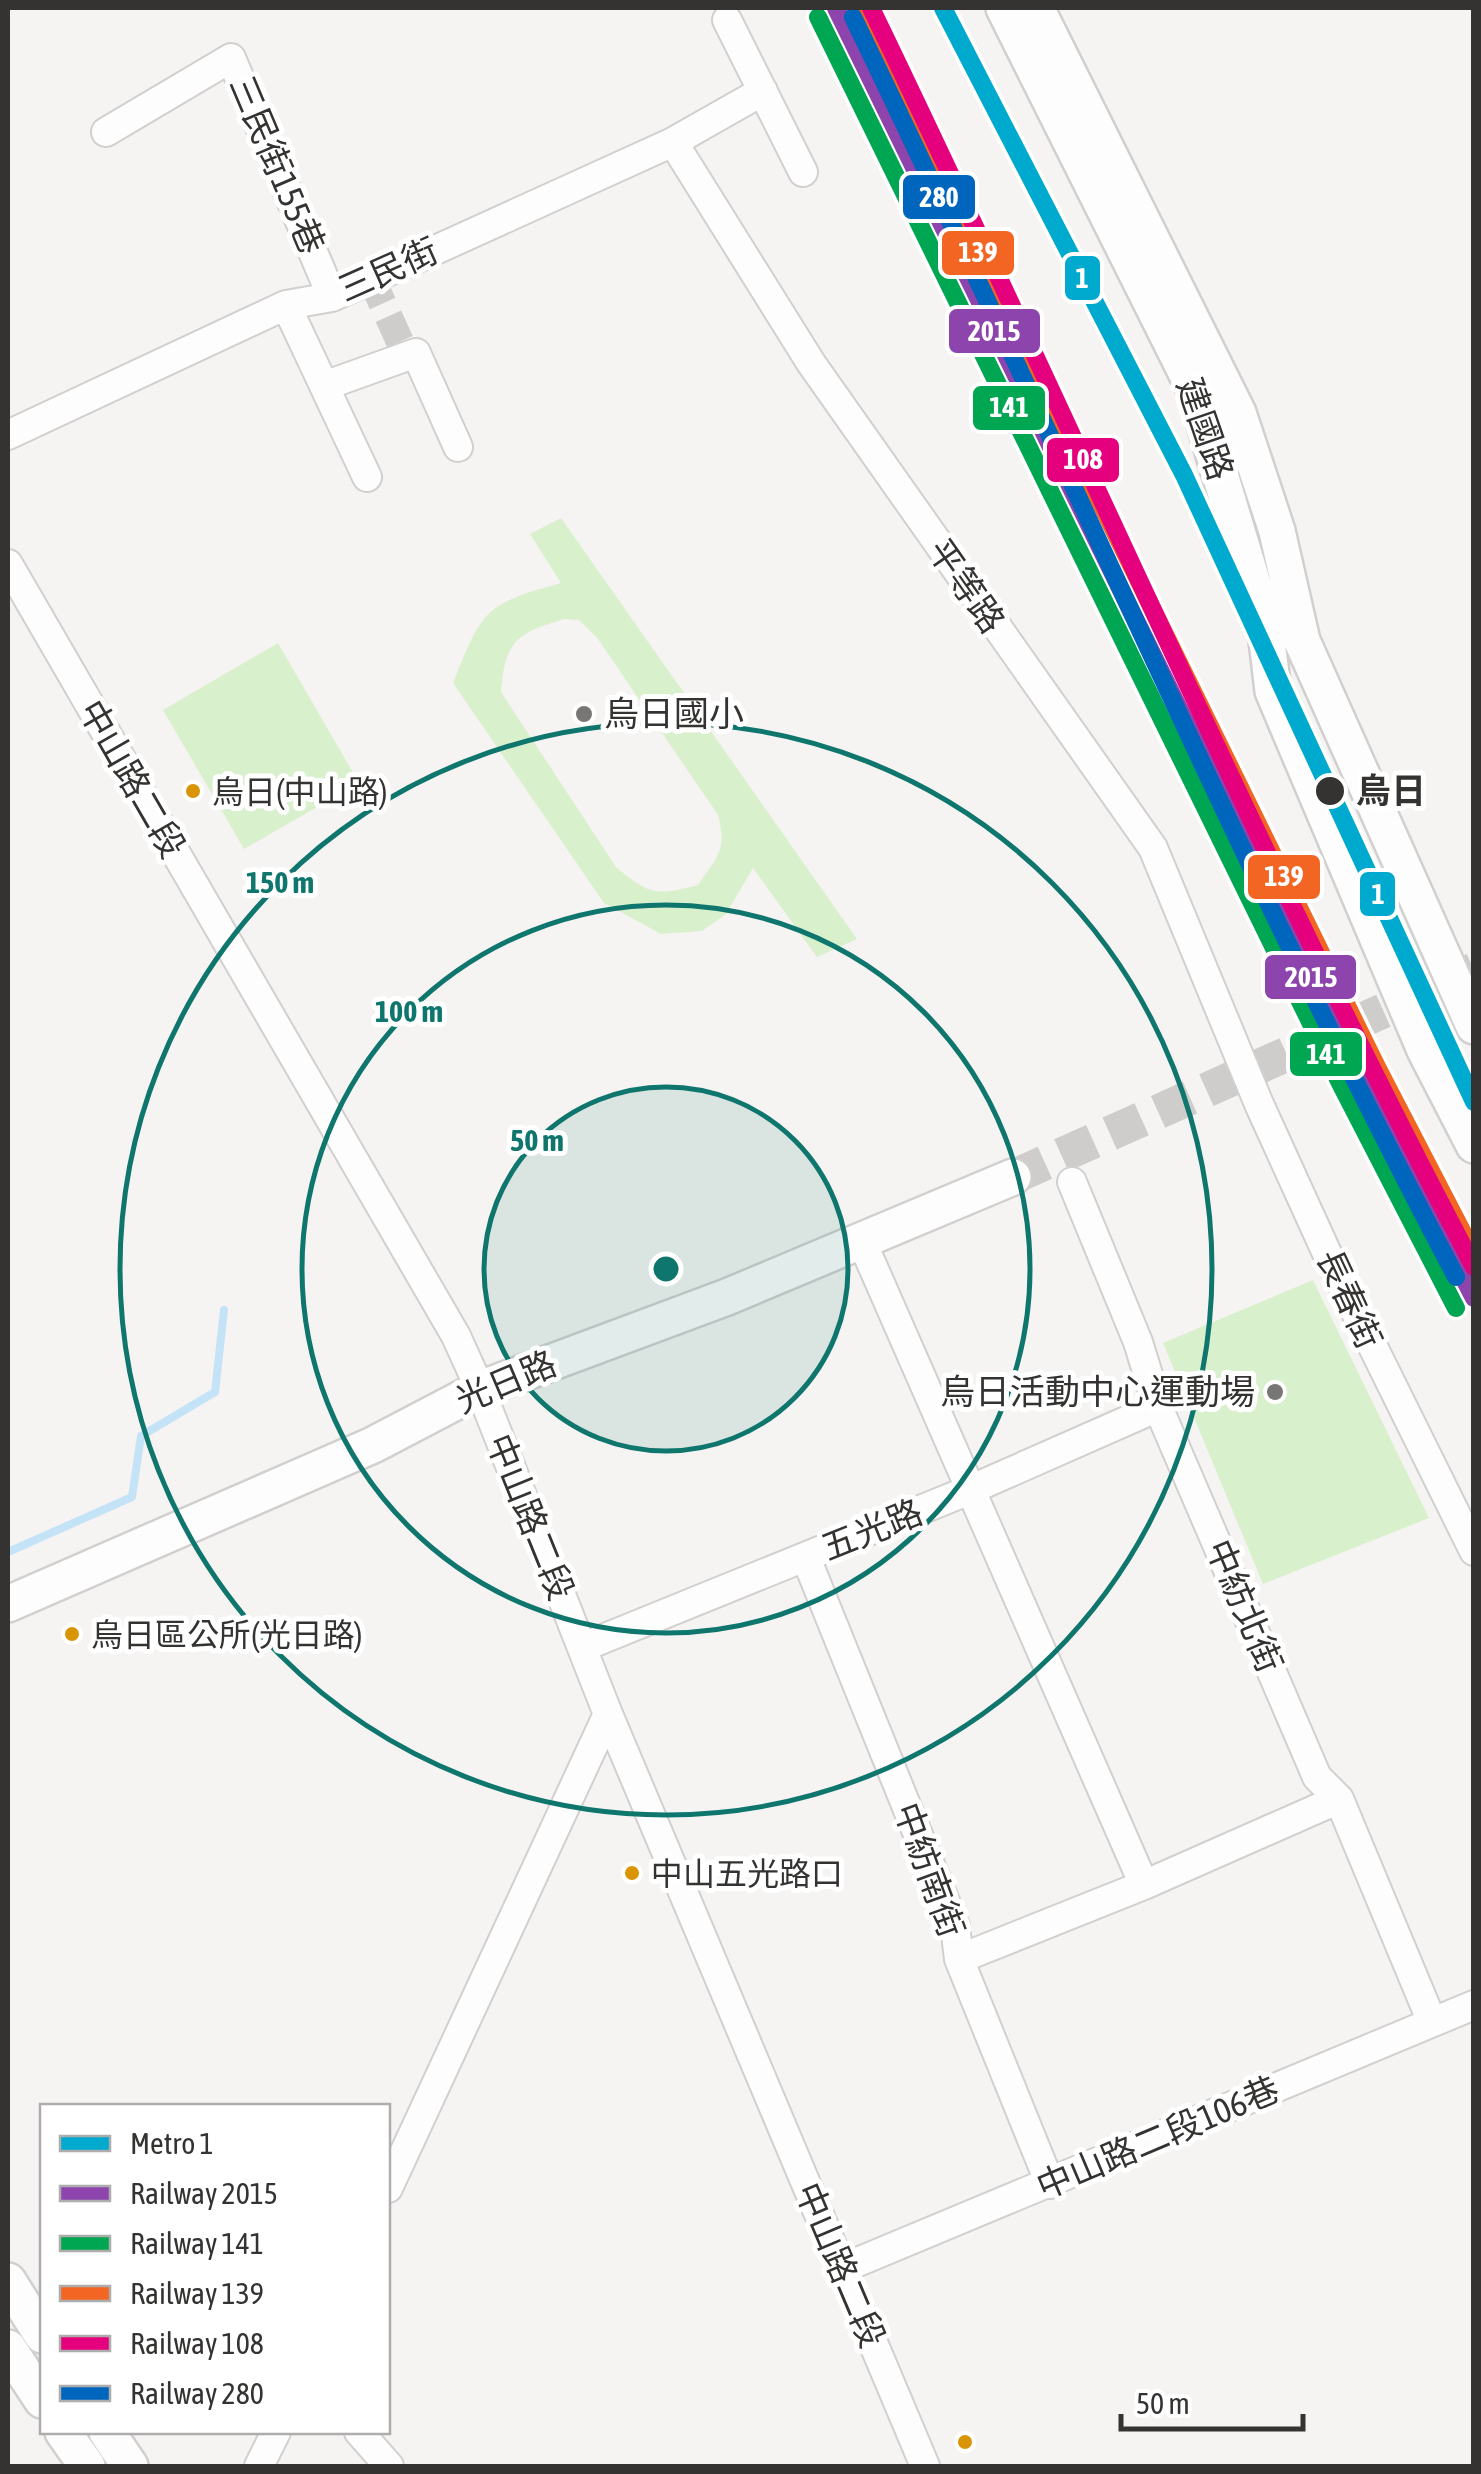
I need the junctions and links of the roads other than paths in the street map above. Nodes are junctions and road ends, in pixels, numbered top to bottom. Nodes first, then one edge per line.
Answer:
1 (1004, 8) edge
2 (1036, 8) edge
3 (727, 20) dead end
4 (763, 91) junction
5 (106, 132) dead end
6 (673, 142) junction
7 (802, 172) dead end
8 (332, 296) junction
9 (286, 305) junction
10 (324, 386) junction
11 (8, 435) edge
12 (458, 447) dead end
13 (366, 477) dead end
14 (8, 564) edge
15 (1474, 1026) edge
16 (1233, 1042) joint
17 (1474, 1145) edge
18 (1013, 1178) tunnel mouth
19 (1072, 1182) dead end
20 (862, 1242) junction
21 (480, 1389) junction
22 (1158, 1407) junction
23 (972, 1489) junction
24 (1474, 1551) edge
25 (806, 1558) junction
26 (8, 1604) edge
27 (583, 1647) junction
28 (608, 1714) junction
29 (1339, 1799) junction
30 (1144, 1885) junction
31 (959, 1960) junction
32 (1474, 2005) edge
33 (1432, 2022) junction
34 (390, 2184) edge
35 (1050, 2184) junction
36 (840, 2269) junction
37 (8, 2281) edge
38 (40, 2332) edge
39 (8, 2348) edge
40 (40, 2397) edge
41 (65, 2434) edge
42 (107, 2434) edge
43 (275, 2434) edge
44 (361, 2434) edge
45 (87, 2466) edge
46 (130, 2466) edge
47 (259, 2466) edge
48 (389, 2466) edge
49 (925, 2466) edge

1 - 17 main road, 建國路
2 - 15 main road, 建國路
3 - 4 street
4 - 6 street, 三民街
4 - 7 street
5 - 8 street, 三民街155巷
6 - 8 street, 三民街
6 - 16 street, 平等路
8 - 9 street, 三民街
9 - 10 street
9 - 11 street, 三民街
10 - 12 street
10 - 13 street
14 - 21 street, 中山路二段
16 - 24 street, 長春街
18 - 20 main road, 光日路
19 - 22 street, 中紡北街
20 - 21 main road, 光日路
20 - 23 street
21 - 26 main road, 光日路
21 - 27 street, 中山路二段
22 - 23 street, 五光路
22 - 29 street, 中紡北街
23 - 25 street, 五光路
23 - 30 street
25 - 27 street, 五光路
25 - 31 street, 中紡南街
27 - 28 street, 中山路二段
28 - 34 street
28 - 36 street, 中山路二段
29 - 30 street
29 - 33 street, 中紡北街
30 - 31 street
31 - 35 street, 中紡南街
32 - 33 street, 中山路二段106巷
33 - 35 street, 中山路二段106巷
35 - 36 street, 中山路二段106巷
36 - 49 street, 中山路二段
37 - 38 main road
39 - 40 main road
41 - 45 main road
42 - 46 main road
43 - 47 street
44 - 48 street

